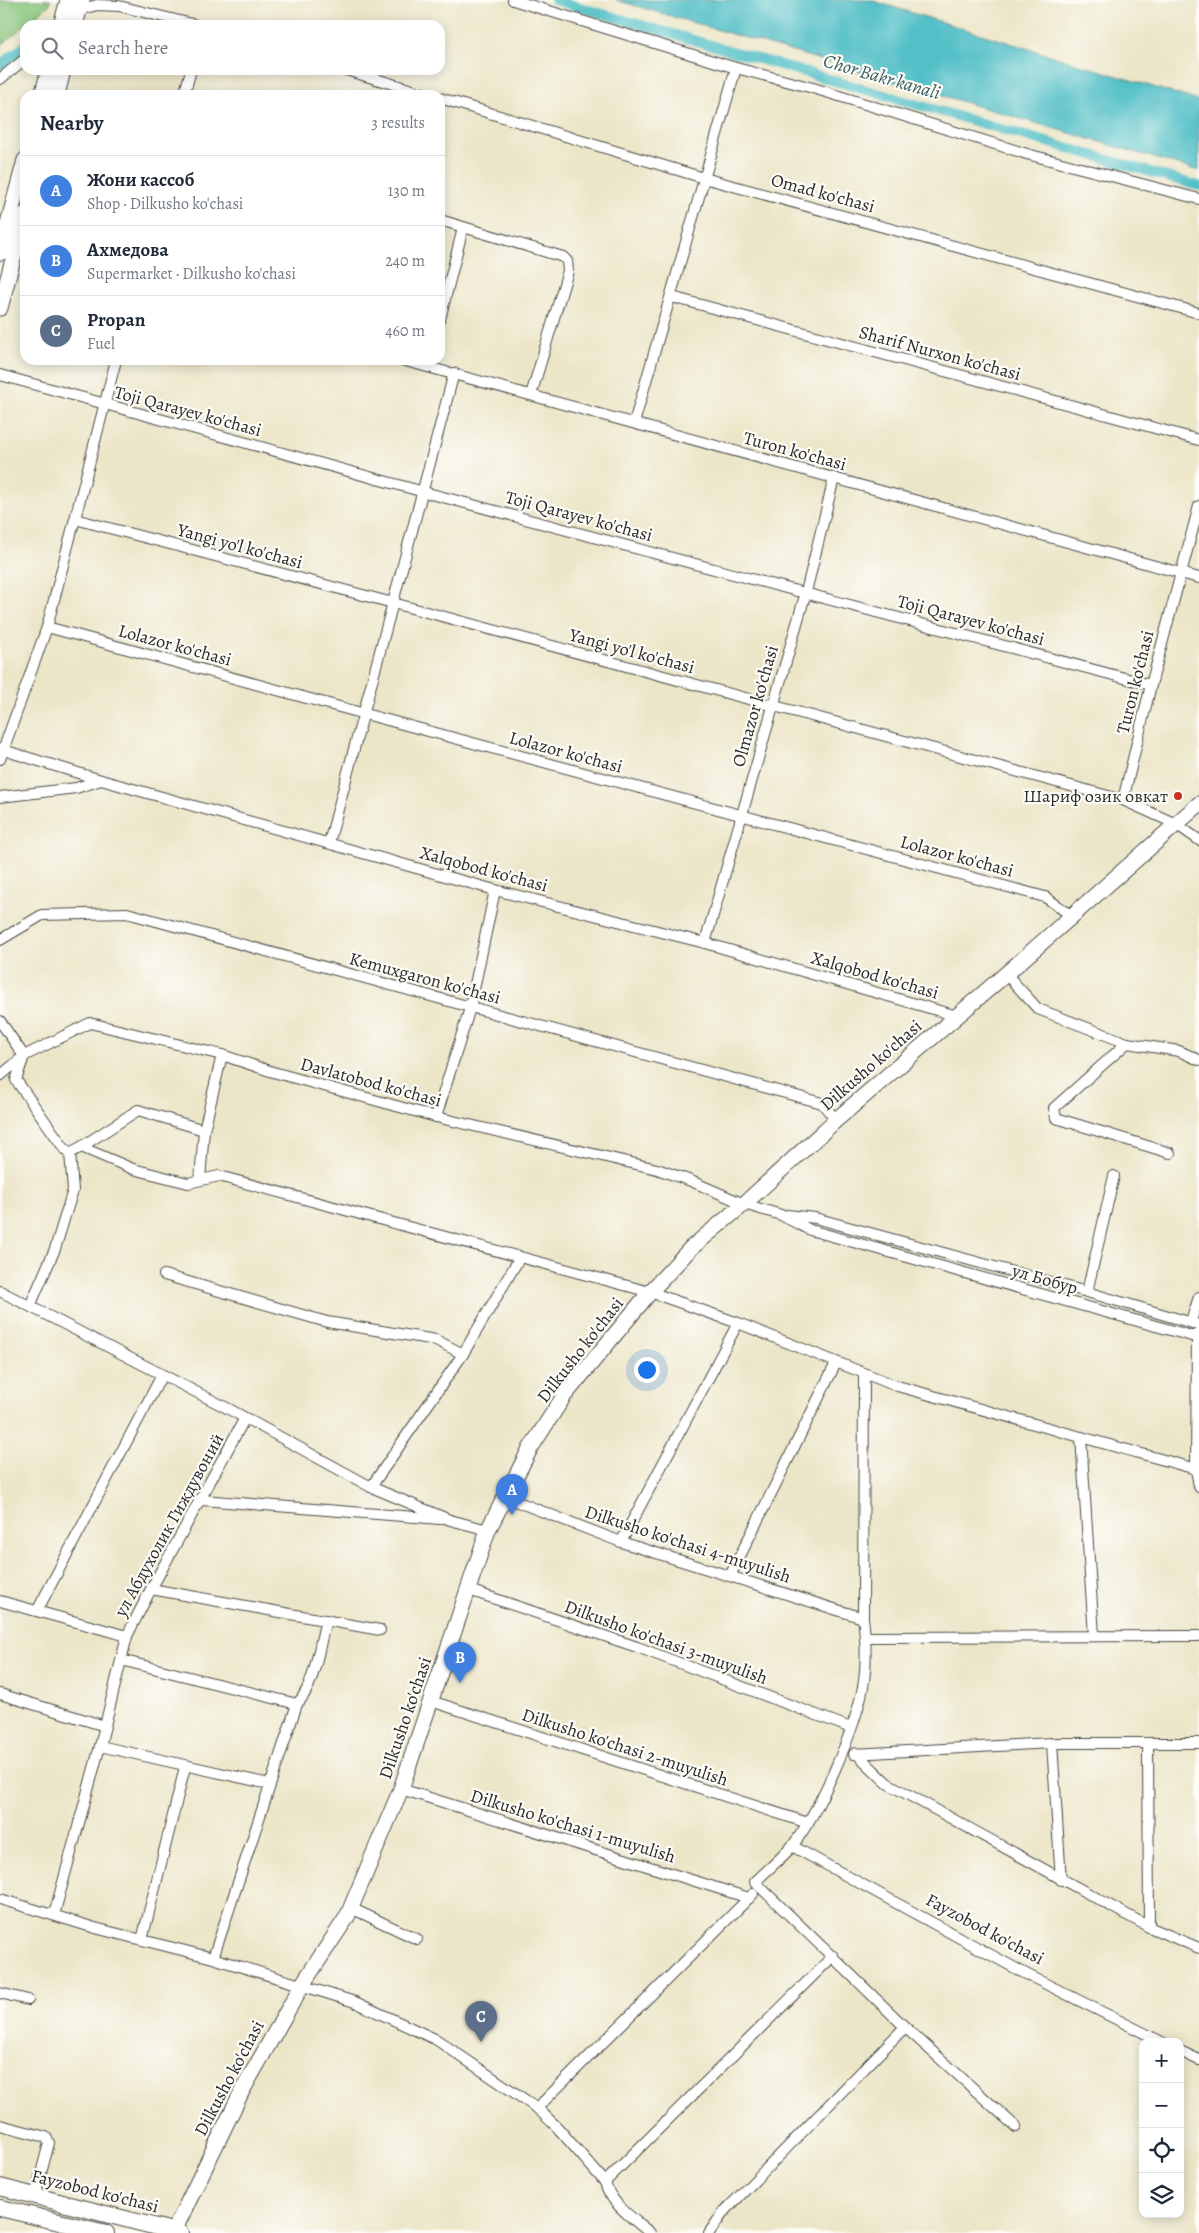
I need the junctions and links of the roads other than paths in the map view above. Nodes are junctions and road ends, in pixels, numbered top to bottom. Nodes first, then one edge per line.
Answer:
1 (513, 0) edge
2 (99, 2) edge
3 (73, 11) edge
4 (176, 20) edge
5 (20, 62) edge
6 (736, 68) junction
7 (48, 75) edge
8 (62, 75) edge
9 (189, 75) edge
10 (363, 75) edge
11 (0, 78) edge
12 (43, 90) edge
13 (58, 90) edge
14 (185, 90) edge
15 (412, 90) edge
16 (445, 100) edge
17 (704, 178) junction
18 (20, 179) edge
19 (1199, 199) edge
20 (445, 222) edge
21 (463, 228) junction
22 (20, 233) edge
23 (0, 253) edge
24 (672, 297) junction
25 (445, 299) edge
26 (0, 308) edge
27 (1199, 313) edge
28 (115, 365) edge
29 (434, 365) edge
30 (454, 373) junction
31 (0, 375) edge
32 (531, 395) junction
33 (104, 405) junction
34 (634, 424) junction
35 (1199, 440) edge
36 (834, 478) junction
37 (424, 492) junction
38 (1199, 506) edge
39 (75, 519) junction
40 (1180, 573) junction
41 (1199, 578) edge
42 (806, 592) junction
43 (392, 603) junction
44 (47, 627) junction
45 (1150, 686) junction
46 (772, 705) junction
47 (364, 714) junction
48 (1, 752) edge
49 (101, 780) junction
50 (0, 797) edge
51 (1122, 800) junction
52 (1199, 804) edge
53 (741, 816) junction
54 (1176, 824) junction
55 (1199, 840) edge
56 (329, 843) junction
57 (495, 890) junction
58 (1072, 916) junction
59 (0, 940) edge
60 (705, 943) junction
61 (1006, 974) junction
62 (470, 1008) junction
63 (957, 1016) junction
64 (0, 1021) edge
65 (1126, 1043) junction
66 (222, 1055) junction
67 (24, 1056) junction
68 (1199, 1060) edge
69 (0, 1076) edge
70 (436, 1117) junction
71 (836, 1120) junction
72 (204, 1130) junction
73 (81, 1147) junction
74 (70, 1153) junction
75 (1170, 1153) dead end
76 (1114, 1176) dead end
77 (200, 1180) junction
78 (744, 1204) junction
79 (781, 1214) junction
80 (520, 1256) junction
81 (164, 1275) dead end
82 (0, 1291) edge
83 (650, 1292) junction
84 (1087, 1292) junction
85 (1199, 1297) edge
86 (30, 1306) junction
87 (738, 1323) junction
88 (1196, 1324) edge
89 (1198, 1338) edge
90 (463, 1354) junction
91 (836, 1363) junction
92 (864, 1373) junction
93 (162, 1375) junction
94 (245, 1418) junction
95 (1081, 1437) junction
96 (1196, 1469) junction
97 (371, 1487) junction
98 (1199, 1487) edge
99 (505, 1497) junction
100 (202, 1500) junction
101 (450, 1520) junction
102 (488, 1530) junction
103 (621, 1542) junction
104 (730, 1576) junction
105 (150, 1589) junction
106 (469, 1590) junction
107 (0, 1601) edge
108 (37, 1611) junction
109 (863, 1618) junction
110 (326, 1620) junction
111 (380, 1630) dead end
112 (127, 1636) junction
113 (1094, 1636) junction
114 (1199, 1636) edge
115 (866, 1637) junction
116 (121, 1660) junction
117 (0, 1695) edge
118 (431, 1701) junction
119 (297, 1704) junction
120 (105, 1726) junction
121 (851, 1728) junction
122 (1052, 1743) junction
123 (1148, 1743) junction
124 (1199, 1743) edge
125 (100, 1746) junction
126 (841, 1754) junction
127 (856, 1754) junction
128 (185, 1766) junction
129 (269, 1784) junction
130 (401, 1789) junction
131 (808, 1823) junction
132 (792, 1846) junction
133 (1061, 1880) junction
134 (759, 1888) junction
135 (749, 1898) junction
136 (0, 1899) edge
137 (351, 1908) junction
138 (54, 1915) junction
139 (1149, 1927) junction
140 (417, 1939) dead end
141 (142, 1940) junction
142 (1199, 1948) edge
143 (833, 1956) junction
144 (213, 1958) junction
145 (302, 1985) junction
146 (0, 1992) edge
147 (28, 2000) dead end
148 (905, 2027) junction
149 (1154, 2038) edge
150 (1184, 2053) edge
151 (1199, 2060) edge
152 (537, 2108) junction
153 (0, 2125) edge
154 (1016, 2127) dead end
155 (605, 2182) junction
156 (0, 2187) edge
157 (35, 2196) junction
158 (0, 2208) edge
159 (175, 2232) edge
160 (106, 2233) edge
161 (650, 2233) edge
162 (709, 2233) edge

1 - 6 street
2 - 3 street
2 - 4 street
5 - 11 street
6 - 17 street
6 - 19 street
7 - 12 street
8 - 13 street
9 - 14 street
10 - 15 street
16 - 17 street, Omad ko'chasi
17 - 24 street
17 - 27 street, Omad ko'chasi
18 - 23 street
20 - 21 street
21 - 25 street
21 - 32 street
22 - 26 street
24 - 34 street
24 - 35 street, Sharif Nurxon ko'chasi
28 - 33 street
29 - 30 street, Turon ko'chasi
30 - 32 street, Turon ko'chasi
30 - 37 street
31 - 33 street, Toji Qarayev ko'chasi
32 - 34 street, Turon ko'chasi
33 - 37 street, Toji Qarayev ko'chasi
33 - 39 street
34 - 36 street, Turon ko'chasi
36 - 40 street, Turon ko'chasi
36 - 42 street, Olmazor ko'chasi
37 - 42 street, Toji Qarayev ko'chasi
37 - 43 street
38 - 40 street, Turon ko'chasi
39 - 43 street, Yangi yo'l ko'chasi
39 - 44 street
40 - 41 street, Turon ko'chasi
40 - 45 street, Turon ko'chasi
42 - 45 street, Toji Qarayev ko'chasi
42 - 46 street, Olmazor ko'chasi
43 - 46 street, Yangi yo'l ko'chasi
43 - 47 street
44 - 47 street, Lolazor ko'chasi
44 - 48 street
45 - 51 street, Turon ko'chasi
46 - 51 street, Yangi yo'l ko'chasi
46 - 53 street, Olmazor ko'chasi
47 - 53 street, Lolazor ko'chasi
47 - 56 street
48 - 49 street, Xalqobod ko'chasi
49 - 50 street
49 - 56 street, Xalqobod ko'chasi
51 - 54 street, Yangi yo'l ko'chasi
52 - 54 street, Dilkusho ko'chasi
53 - 58 street, Lolazor ko'chasi
53 - 60 street, Olmazor ko'chasi
54 - 55 street, Yangi yo'l ko'chasi
54 - 58 street, Dilkusho ko'chasi
56 - 57 street, Xalqobod ko'chasi
57 - 60 street, Xalqobod ko'chasi
57 - 62 street
58 - 61 street, Dilkusho ko'chasi
59 - 62 street, Kemuxgaron ko'chasi
60 - 63 street, Xalqobod ko'chasi
61 - 63 street, Dilkusho ko'chasi
61 - 65 street
62 - 70 street
62 - 71 street, Kemuxgaron ko'chasi
63 - 71 street, Dilkusho ko'chasi
64 - 67 street
65 - 68 street
65 - 75 street
66 - 67 street, Davlatobod ko'chasi
66 - 70 street, Davlatobod ko'chasi
66 - 72 street
67 - 69 street, Davlatobod ko'chasi
67 - 74 street
70 - 78 street, Davlatobod ko'chasi
71 - 78 street, Dilkusho ko'chasi
72 - 73 street
72 - 77 street
73 - 74 street
73 - 77 street
74 - 86 street
76 - 84 street
77 - 80 street
78 - 79 street, ул Бобур
78 - 83 street, Dilkusho ko'chasi
79 - 84 street
79 - 89 street, ул Бобур
80 - 83 street
80 - 90 street
81 - 90 street
82 - 86 street
83 - 87 street
83 - 99 street, Dilkusho ko'chasi
84 - 88 street
85 - 88 street
86 - 93 street
87 - 91 street
87 - 103 street
88 - 89 street
89 - 96 street
90 - 97 street
91 - 92 street
91 - 104 street
92 - 95 street
92 - 109 street
93 - 94 street
93 - 108 street
94 - 97 street
94 - 100 street, ул Абдухолик Гиждувоний
95 - 96 street
95 - 113 street
96 - 98 street
97 - 101 street
99 - 102 street, Dilkusho ko'chasi
99 - 103 street, Dilkusho ko'chasi 4-muyulish
100 - 101 street
100 - 105 street, ул Абдухолик Гиждувоний
101 - 102 street
102 - 106 street, Dilkusho ko'chasi
103 - 104 street, Dilkusho ko'chasi 4-muyulish
104 - 109 street, Dilkusho ko'chasi 4-muyulish
105 - 110 street
105 - 112 street, ул Абдухолик Гиждувоний
106 - 118 street, Dilkusho ko'chasi
106 - 121 street, Dilkusho ko'chasi 3-muyulish
107 - 108 street, ул Абдухолик Гиждувоний
108 - 112 street, ул Абдухолик Гиждувоний
109 - 115 street
110 - 111 street
110 - 119 street
112 - 116 street
113 - 114 street
113 - 115 street
115 - 121 street
116 - 119 street
116 - 120 street
117 - 120 street
118 - 130 street, Dilkusho ko'chasi
118 - 131 street, Dilkusho ko'chasi 2-muyulish
119 - 129 street
120 - 125 street
121 - 126 street
122 - 123 street
122 - 127 street
122 - 133 street
123 - 124 street
123 - 139 street
125 - 128 street
125 - 138 street
126 - 127 street
126 - 131 street
127 - 133 street
128 - 129 street
128 - 141 street
129 - 144 street
130 - 135 street, Dilkusho ko'chasi 1-muyulish
130 - 137 street, Dilkusho ko'chasi
131 - 132 street
132 - 134 street
132 - 149 street, Fayzobod ko'chasi
133 - 139 street
134 - 135 street
134 - 143 street
135 - 152 street
136 - 138 street
137 - 140 street
137 - 145 street, Dilkusho ko'chasi
138 - 141 street
139 - 142 street
141 - 144 street
143 - 148 street
143 - 155 street
144 - 145 street
145 - 152 street
145 - 159 street, Dilkusho ko'chasi
146 - 147 street
148 - 154 street
148 - 162 street
150 - 151 street
152 - 155 street
153 - 157 street
155 - 161 street
156 - 157 main road, Fayzobod ko'chasi
157 - 159 main road, Fayzobod ko'chasi
158 - 160 main road

